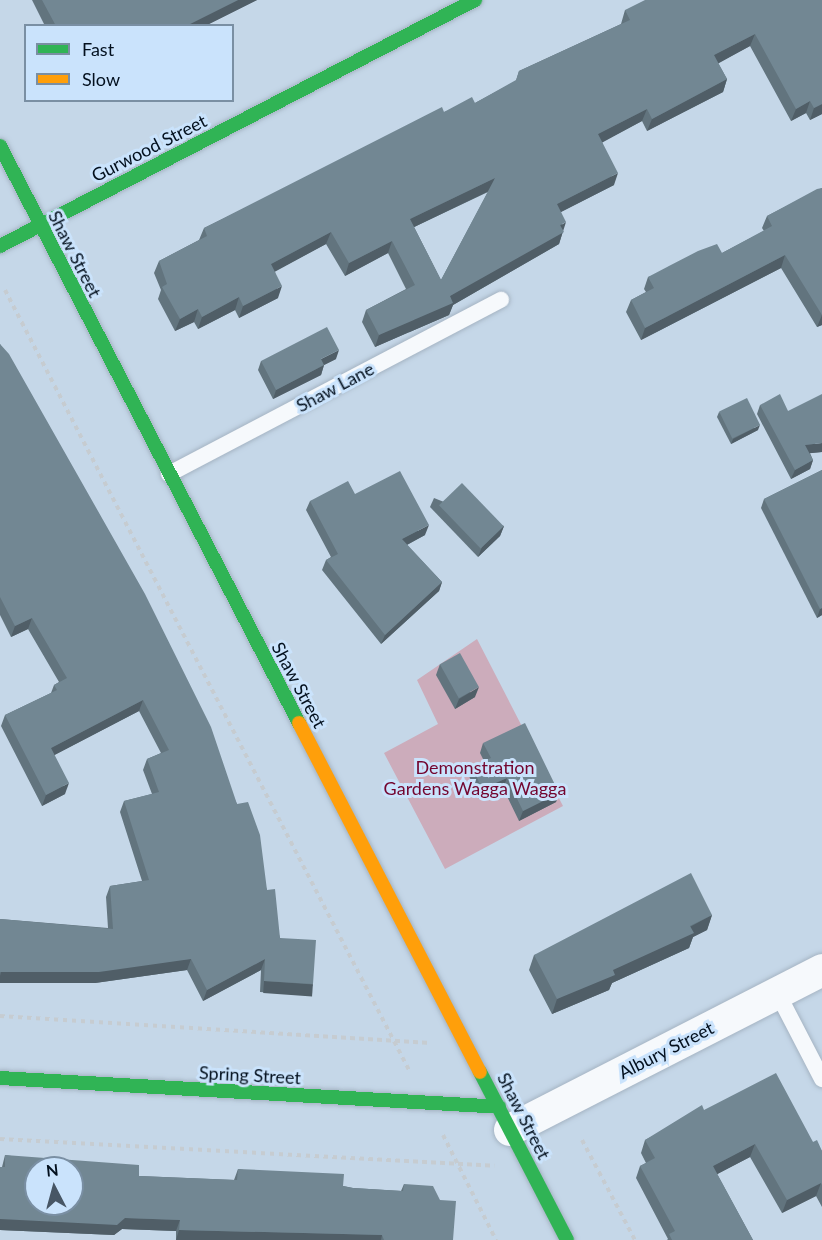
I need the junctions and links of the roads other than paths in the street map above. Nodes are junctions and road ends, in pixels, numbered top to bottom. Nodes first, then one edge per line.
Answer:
1 (475, 0) edge
2 (0, 146) edge
3 (40, 225) junction
4 (0, 246) edge
5 (501, 300) dead end
6 (169, 474) junction
7 (822, 970) edge
8 (778, 994) junction
9 (0, 1078) edge
10 (822, 1079) edge
11 (504, 1118) junction
12 (567, 1240) edge

1 - 3 street, Gurwood Street
2 - 3 street, Shaw Street
3 - 4 street, Gurwood Street
3 - 6 street, Shaw Street
5 - 6 lane, Shaw Lane
6 - 11 street, Shaw Street
7 - 8 street, Albury Street
8 - 10 lane
8 - 11 street, Albury Street
9 - 11 street, Spring Street
11 - 12 street, Shaw Street

